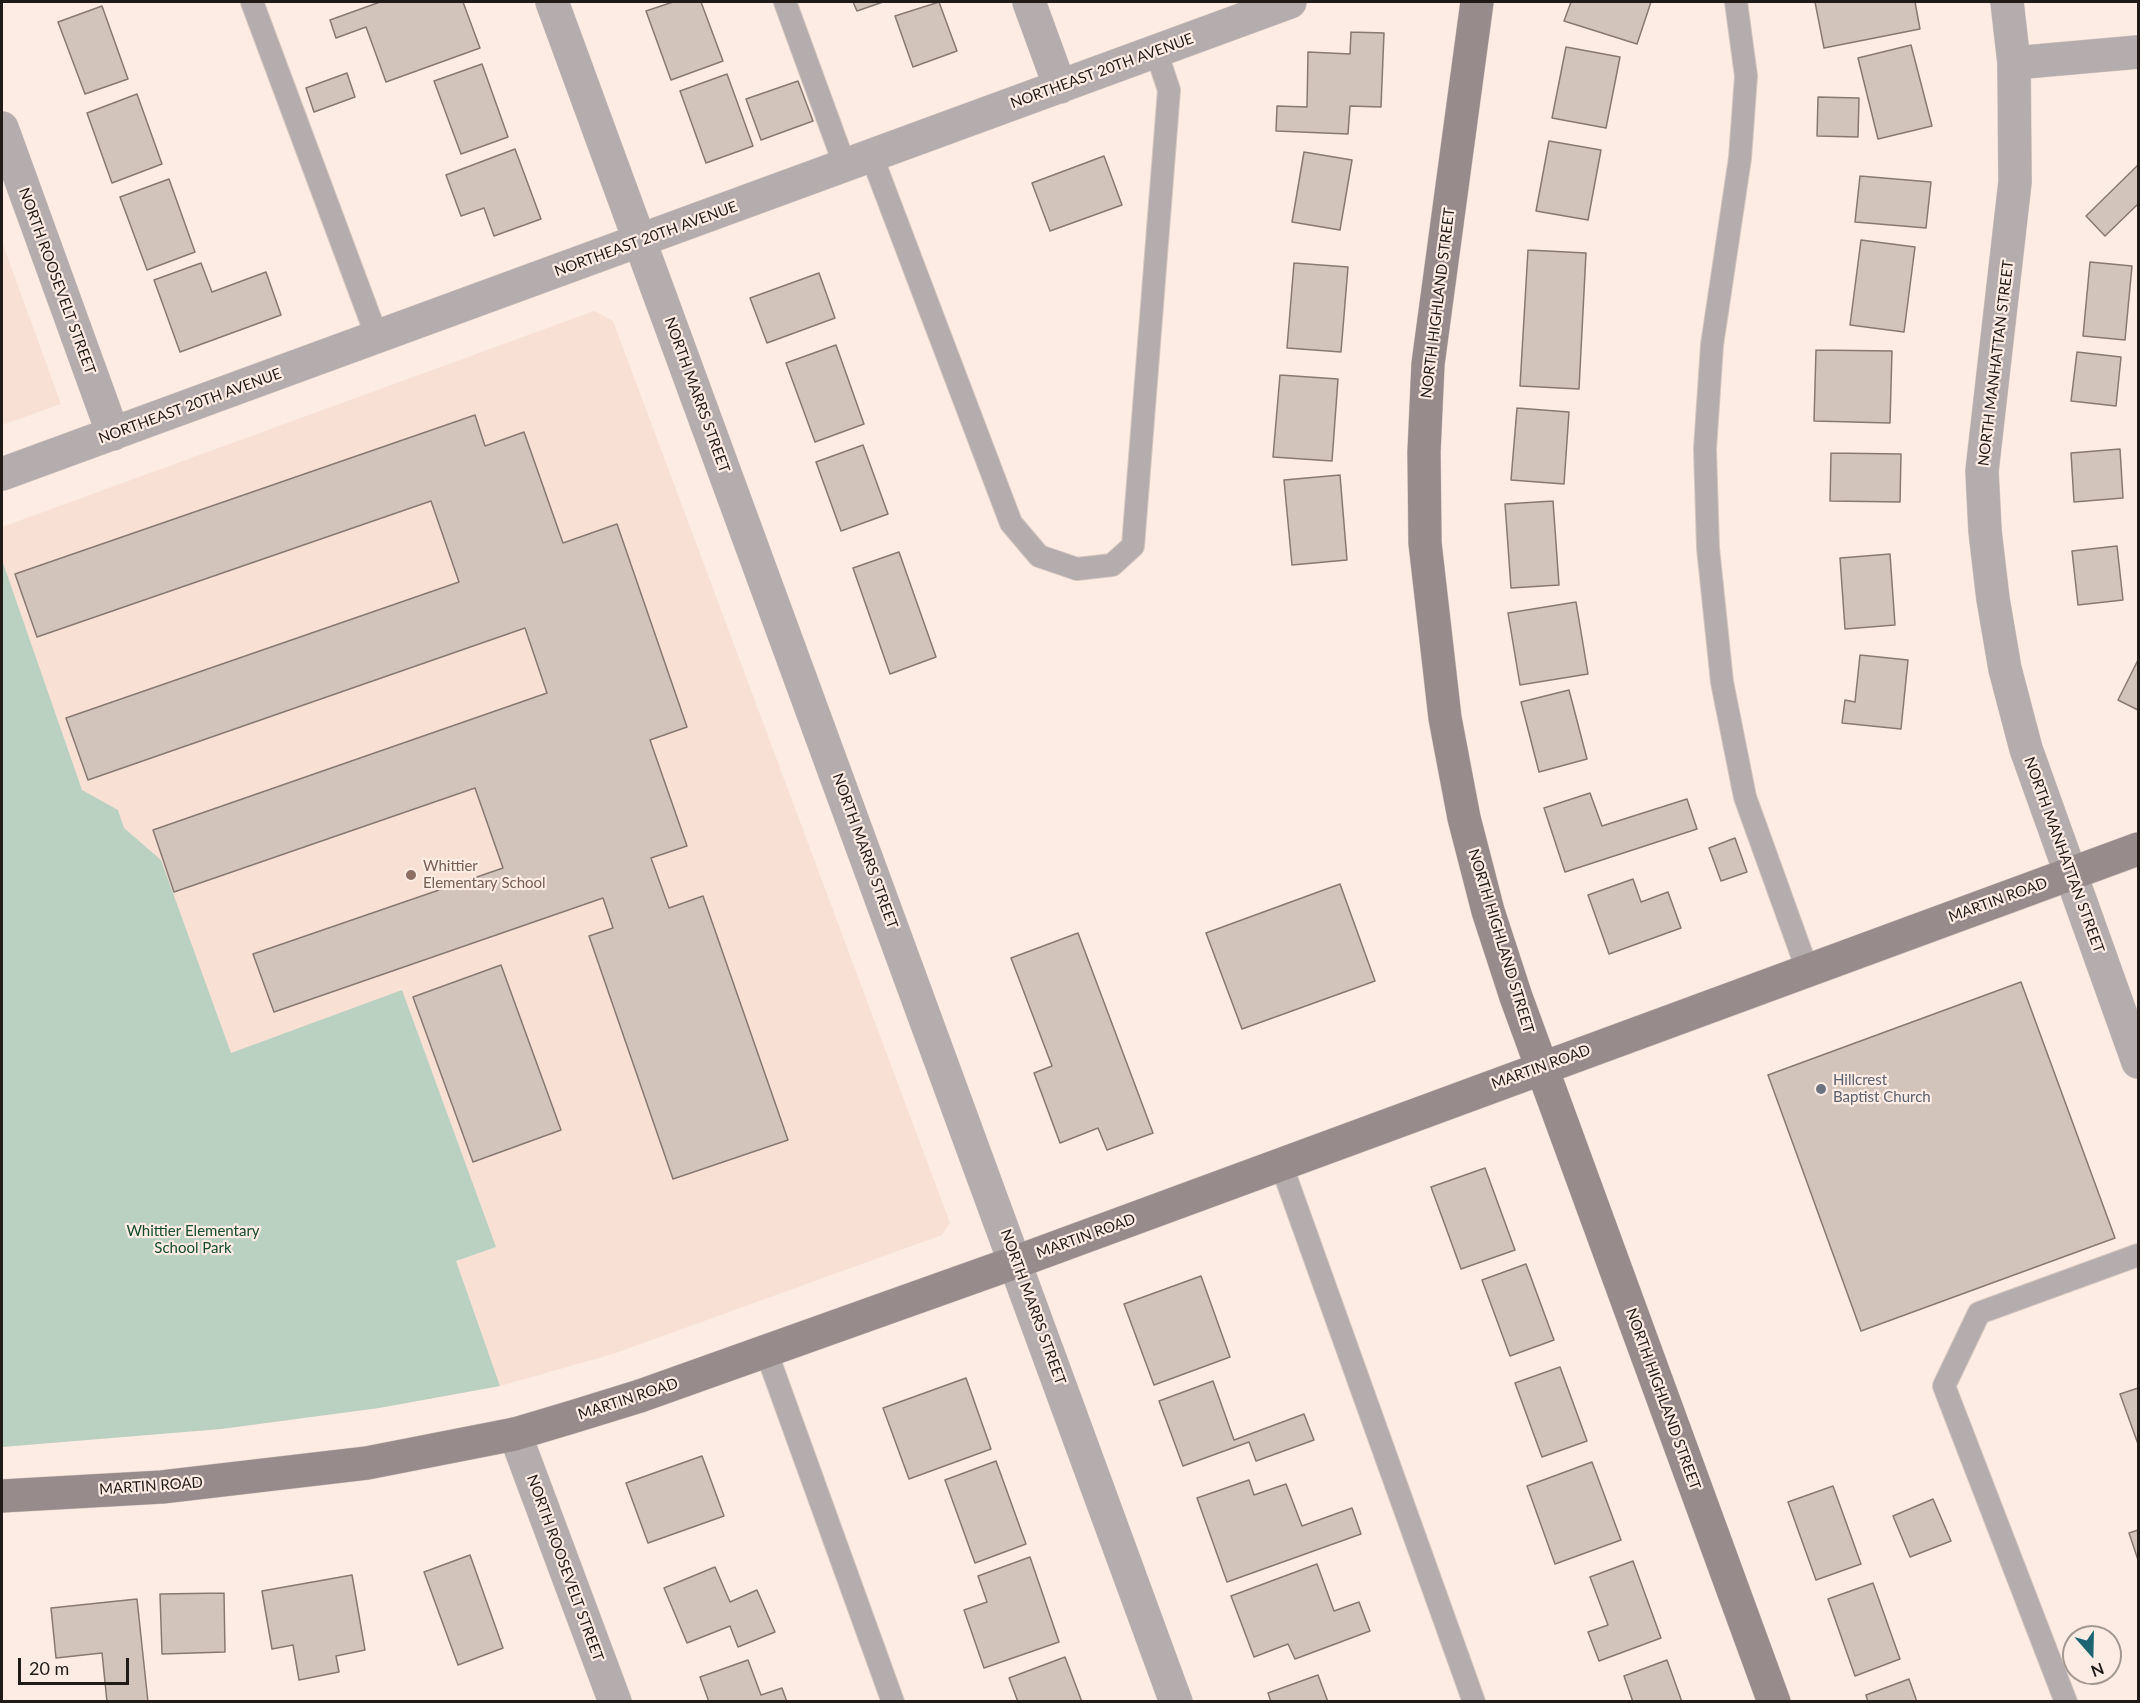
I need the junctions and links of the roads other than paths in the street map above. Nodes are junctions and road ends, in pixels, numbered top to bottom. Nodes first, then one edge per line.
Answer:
1 (252, 2) edge
2 (552, 2) edge
3 (785, 2) edge
4 (1029, 2) edge
5 (1477, 2) edge
6 (1736, 2) edge
7 (2007, 2) edge
8 (1278, 4) edge
9 (1156, 51) junction
10 (2139, 52) edge
11 (2014, 63) junction
12 (1060, 87) junction
13 (2, 128) edge
14 (859, 161) junction
15 (640, 241) junction
16 (377, 337) junction
17 (113, 434) junction
18 (2, 474) edge
19 (2139, 849) edge
20 (2069, 874) junction
21 (1807, 969) junction
22 (2139, 1062) edge
23 (1541, 1067) junction
24 (1281, 1164) junction
25 (2139, 1255) edge
26 (1016, 1262) junction
27 (766, 1351) junction
28 (515, 1434) junction
29 (2, 1496) edge
30 (615, 1701) edge
31 (893, 1701) edge
32 (1176, 1701) edge
33 (1474, 1701) edge
34 (1774, 1701) edge
35 (2066, 1701) edge

1 - 16 lane
2 - 15 street, NORTH MARRS STREET
3 - 14 lane
4 - 12 street
5 - 23 street, NORTH HIGHLAND STREET
6 - 21 lane
7 - 11 street, NORTH MANHATTAN STREET
8 - 9 street, NORTHEAST 20TH AVENUE
9 - 12 street, NORTHEAST 20TH AVENUE
9 - 14 lane
10 - 11 street
11 - 20 street, NORTH MANHATTAN STREET
12 - 14 street, NORTHEAST 20TH AVENUE
13 - 17 street, NORTH ROOSEVELT STREET
14 - 15 street, NORTHEAST 20TH AVENUE
15 - 16 street, NORTHEAST 20TH AVENUE
15 - 26 street, NORTH MARRS STREET
16 - 17 street, NORTHEAST 20TH AVENUE
17 - 18 street, NORTHEAST 20TH AVENUE
19 - 20 street, MARTIN ROAD
20 - 21 street, MARTIN ROAD
20 - 22 street, NORTH MANHATTAN STREET
21 - 23 street, MARTIN ROAD
23 - 24 street, MARTIN ROAD
23 - 34 street, NORTH HIGHLAND STREET
24 - 26 street, MARTIN ROAD
24 - 33 lane
25 - 35 lane
26 - 27 street, MARTIN ROAD
26 - 32 street, NORTH MARRS STREET
27 - 28 street, MARTIN ROAD
27 - 31 lane
28 - 29 street, MARTIN ROAD
28 - 30 street, NORTH ROOSEVELT STREET

